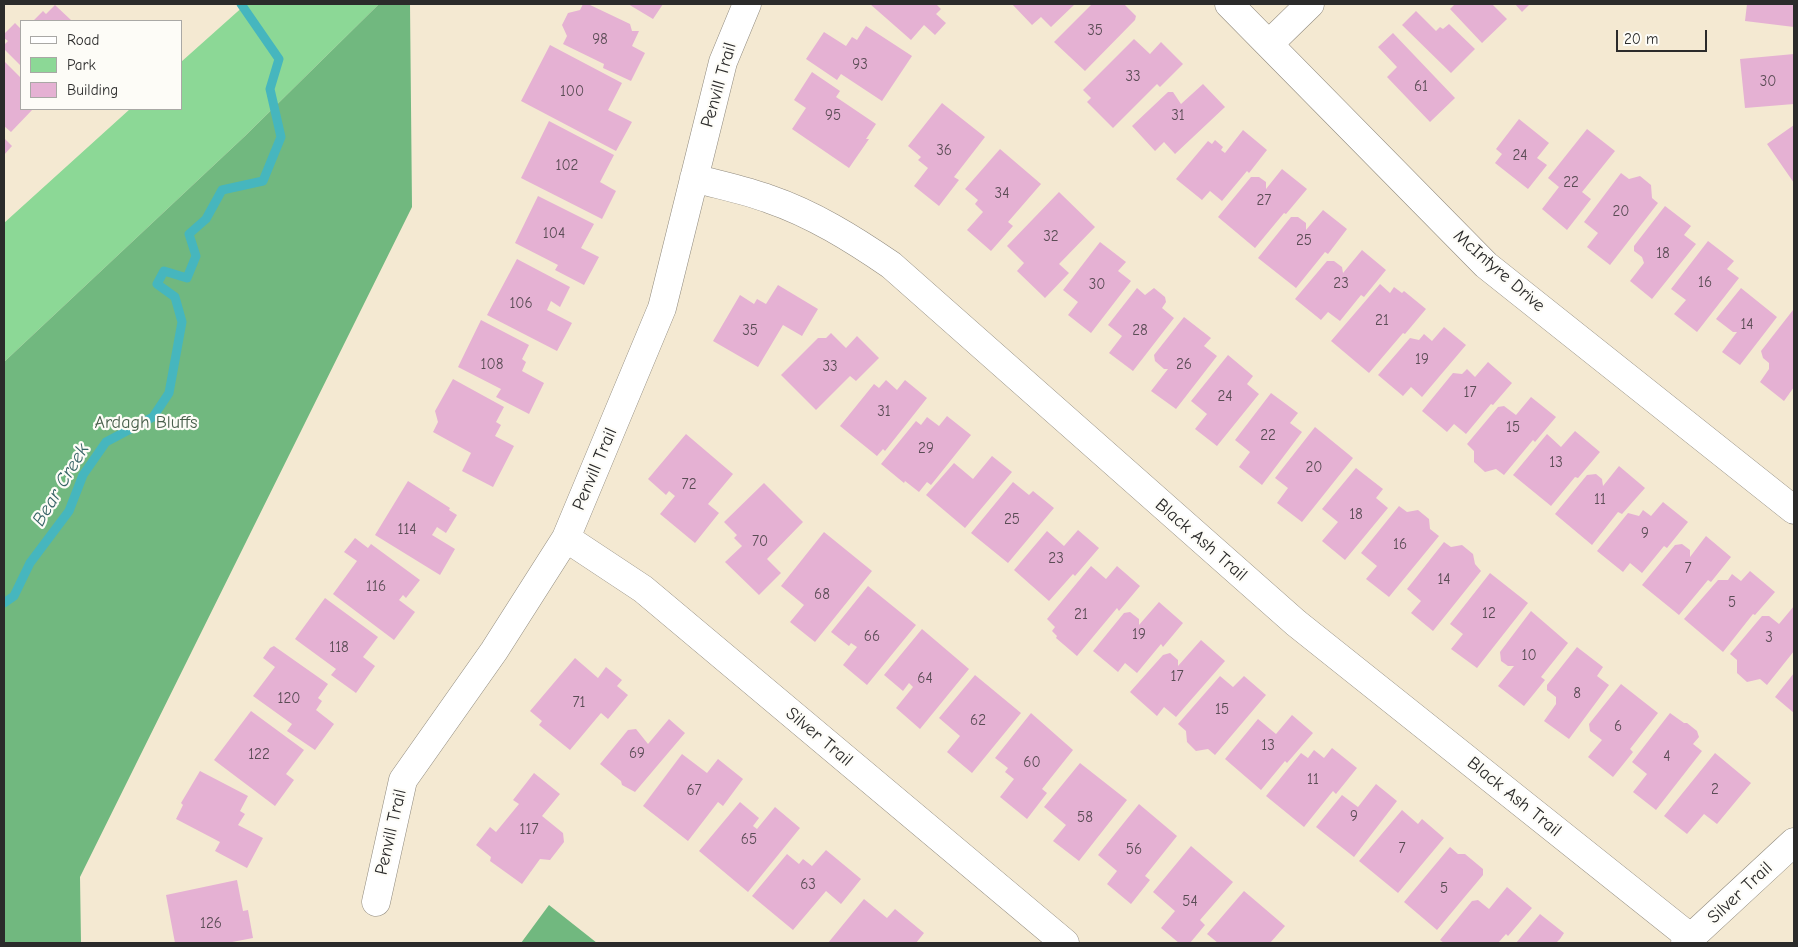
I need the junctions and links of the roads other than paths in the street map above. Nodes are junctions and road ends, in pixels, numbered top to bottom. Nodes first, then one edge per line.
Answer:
1 (747, 4) edge
2 (1229, 4) edge
3 (1310, 4) edge
4 (1269, 44) junction
5 (694, 178) junction
6 (1794, 510) edge
7 (566, 538) junction
8 (1794, 842) edge
9 (376, 902) dead end
10 (1688, 941) edge
11 (1066, 943) edge

1 - 5 street, Penvill Trail
2 - 4 street, McIntyre Drive
3 - 4 street
4 - 6 street, McIntyre Drive
5 - 7 street, Penvill Trail
5 - 10 street, Black Ash Trail
7 - 9 street, Penvill Trail
7 - 11 street, Silver Trail
8 - 10 street, Silver Trail

